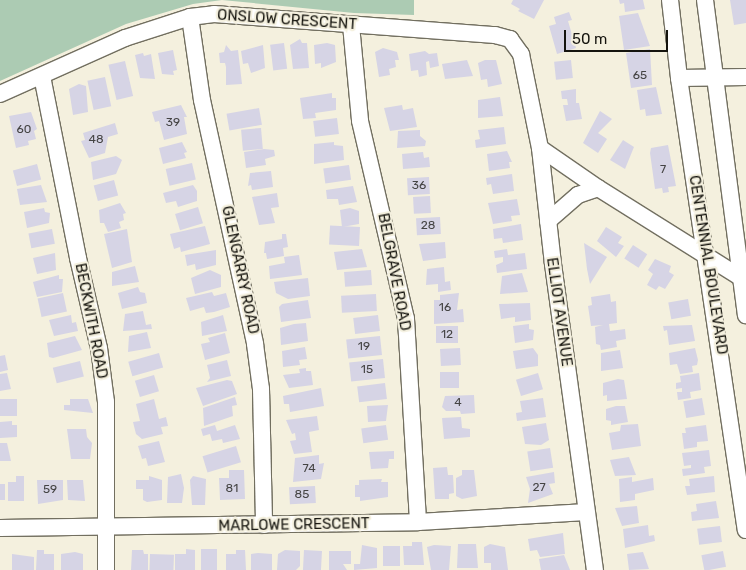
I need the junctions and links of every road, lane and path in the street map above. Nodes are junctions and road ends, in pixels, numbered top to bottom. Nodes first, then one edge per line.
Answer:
1 (670, 0) edge
2 (705, 0) edge
3 (190, 17) junction
4 (351, 25) junction
5 (521, 54) joint
6 (42, 76) junction
7 (746, 77) edge
8 (679, 78) junction
9 (715, 78) junction
10 (0, 94) edge
11 (540, 148) junction
12 (598, 188) junction
13 (548, 221) junction
14 (707, 256) junction
15 (743, 280) edge
16 (746, 315) edge
17 (587, 512) junction
18 (418, 522) junction
19 (264, 525) junction
20 (0, 528) edge
21 (106, 528) junction
22 (746, 530) edge
23 (106, 570) edge
24 (595, 570) edge

1 - 8 street, CENTENNIAL BOULEVARD
2 - 9 street, CENTENNIAL BOULEVARD
3 - 4 street, ONSLOW CRESCENT
3 - 6 street, ONSLOW CRESCENT
3 - 19 street, GLENGARRY ROAD
4 - 5 street, ONSLOW CRESCENT
4 - 18 street, BELGRAVE ROAD
5 - 11 street, ELLIOT AVENUE
6 - 10 street, ONSLOW CRESCENT
6 - 21 street, BECKWITH ROAD
7 - 9 street
8 - 9 street
8 - 14 street, CENTENNIAL BOULEVARD
9 - 15 street, CENTENNIAL BOULEVARD
11 - 12 street
11 - 13 street, ELLIOT AVENUE
12 - 13 street
12 - 14 street
13 - 17 street, ELLIOT AVENUE
14 - 15 street
14 - 22 street, CENTENNIAL BOULEVARD
15 - 16 street, CENTENNIAL BOULEVARD
17 - 18 street, MARLOWE CRESCENT
17 - 24 street, ELLIOT AVENUE
18 - 19 street, MARLOWE CRESCENT
19 - 21 street, MARLOWE CRESCENT
20 - 21 street, MARLOWE CRESCENT
21 - 23 street, BECKWITH ROAD

